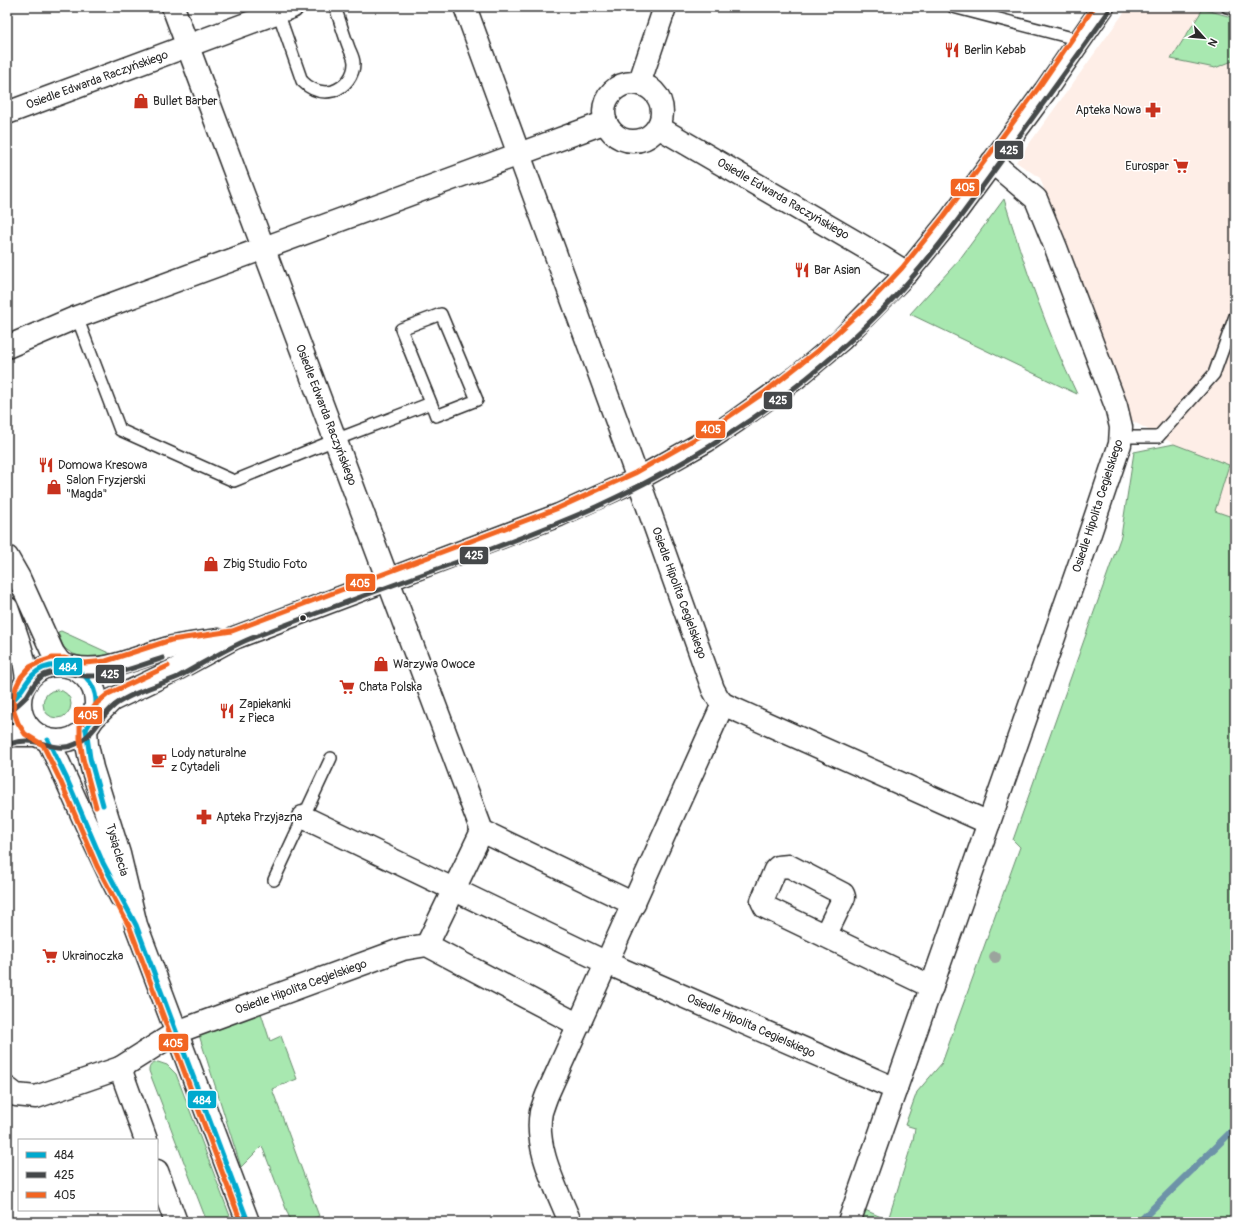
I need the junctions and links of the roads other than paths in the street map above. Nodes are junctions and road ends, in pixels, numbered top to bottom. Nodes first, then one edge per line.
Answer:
1 (173, 7) edge
2 (335, 7) edge
3 (465, 7) edge
4 (665, 7) edge
5 (952, 7) edge
6 (1103, 7) edge
7 (1228, 7) edge
8 (282, 9) edge
9 (1235, 9) edge
10 (1080, 40) junction
11 (188, 47) junction
12 (639, 84) junction
13 (7, 113) edge
14 (606, 122) junction
15 (658, 127) junction
16 (519, 154) junction
17 (992, 162) junction
18 (264, 249) junction
19 (907, 274) junction
20 (1235, 316) edge
21 (77, 317) junction
22 (7, 347) edge
23 (430, 403) junction
24 (1121, 437) junction
25 (335, 440) junction
26 (638, 479) junction
27 (7, 557) edge
28 (388, 580) junction
29 (7, 608) edge
30 (234, 638) junction
31 (68, 666) junction
32 (25, 685) junction
33 (723, 704) junction
34 (7, 705) edge
35 (89, 724) junction
36 (7, 737) edge
37 (43, 737) junction
38 (331, 758) dead end
39 (303, 817) junction
40 (989, 823) junction
41 (482, 831) junction
42 (274, 880) dead end
43 (454, 888) junction
44 (634, 904) junction
45 (136, 925) junction
46 (825, 936) dead end
47 (427, 945) junction
48 (607, 963) junction
49 (932, 987) junction
50 (579, 1025) junction
51 (177, 1032) junction
52 (120, 1068) junction
53 (7, 1088) edge
54 (896, 1089) junction
55 (146, 1139) edge
56 (158, 1174) edge
57 (176, 1222) edge
58 (248, 1222) edge
59 (570, 1222) edge
60 (849, 1222) edge

1 - 11 street, Osiedle Edwarda Raczyńskiego
2 - 8 lane
3 - 16 street
4 - 12 street
5 - 10 lane
6 - 10 street
7 - 9 lane
8 - 11 street, Osiedle Edwarda Raczyńskiego
10 - 17 street
11 - 13 street, Osiedle Edwarda Raczyńskiego
11 - 18 street, Osiedle Edwarda Raczyńskiego
12 - 14 street
12 - 15 street
14 - 15 street
14 - 16 street
15 - 19 street, Osiedle Edwarda Raczyńskiego
16 - 18 street
16 - 26 street
17 - 19 street
17 - 24 street, Osiedle Hipolita Cegielskiego
18 - 21 street
18 - 25 street, Osiedle Edwarda Raczyńskiego
19 - 26 street
20 - 24 lane
21 - 22 street
21 - 25 lane
23 - 23 lane
23 - 25 lane
24 - 40 street, Osiedle Hipolita Cegielskiego
25 - 28 street, Osiedle Edwarda Raczyńskiego
26 - 28 street
26 - 33 street, Osiedle Hipolita Cegielskiego
27 - 31 street
28 - 30 street
28 - 41 street
29 - 32 street
30 - 31 street
30 - 35 street
31 - 32 street
31 - 35 street
32 - 34 street
32 - 37 street
33 - 40 street
33 - 44 street
35 - 37 street
35 - 45 street, Tysiąclecia
36 - 37 street
37 - 45 street, Tysiąclecia
38 - 39 lane
39 - 42 lane
39 - 43 street, Osiedle Hipolita Cegielskiego
40 - 49 street, Osiedle Hipolita Cegielskiego
41 - 43 street
41 - 44 street
43 - 47 street
43 - 48 street, Osiedle Hipolita Cegielskiego
44 - 48 street
45 - 51 street, Tysiąclecia
46 - 49 street
47 - 50 street
47 - 51 street, Osiedle Hipolita Cegielskiego
48 - 50 street
48 - 54 street, Osiedle Hipolita Cegielskiego
49 - 54 street, Osiedle Hipolita Cegielskiego
50 - 59 street
51 - 52 street, Osiedle Hipolita Cegielskiego
51 - 58 street, Tysiąclecia
52 - 53 street, Osiedle Hipolita Cegielskiego
52 - 55 street
54 - 60 street, Osiedle Hipolita Cegielskiego
56 - 57 street

